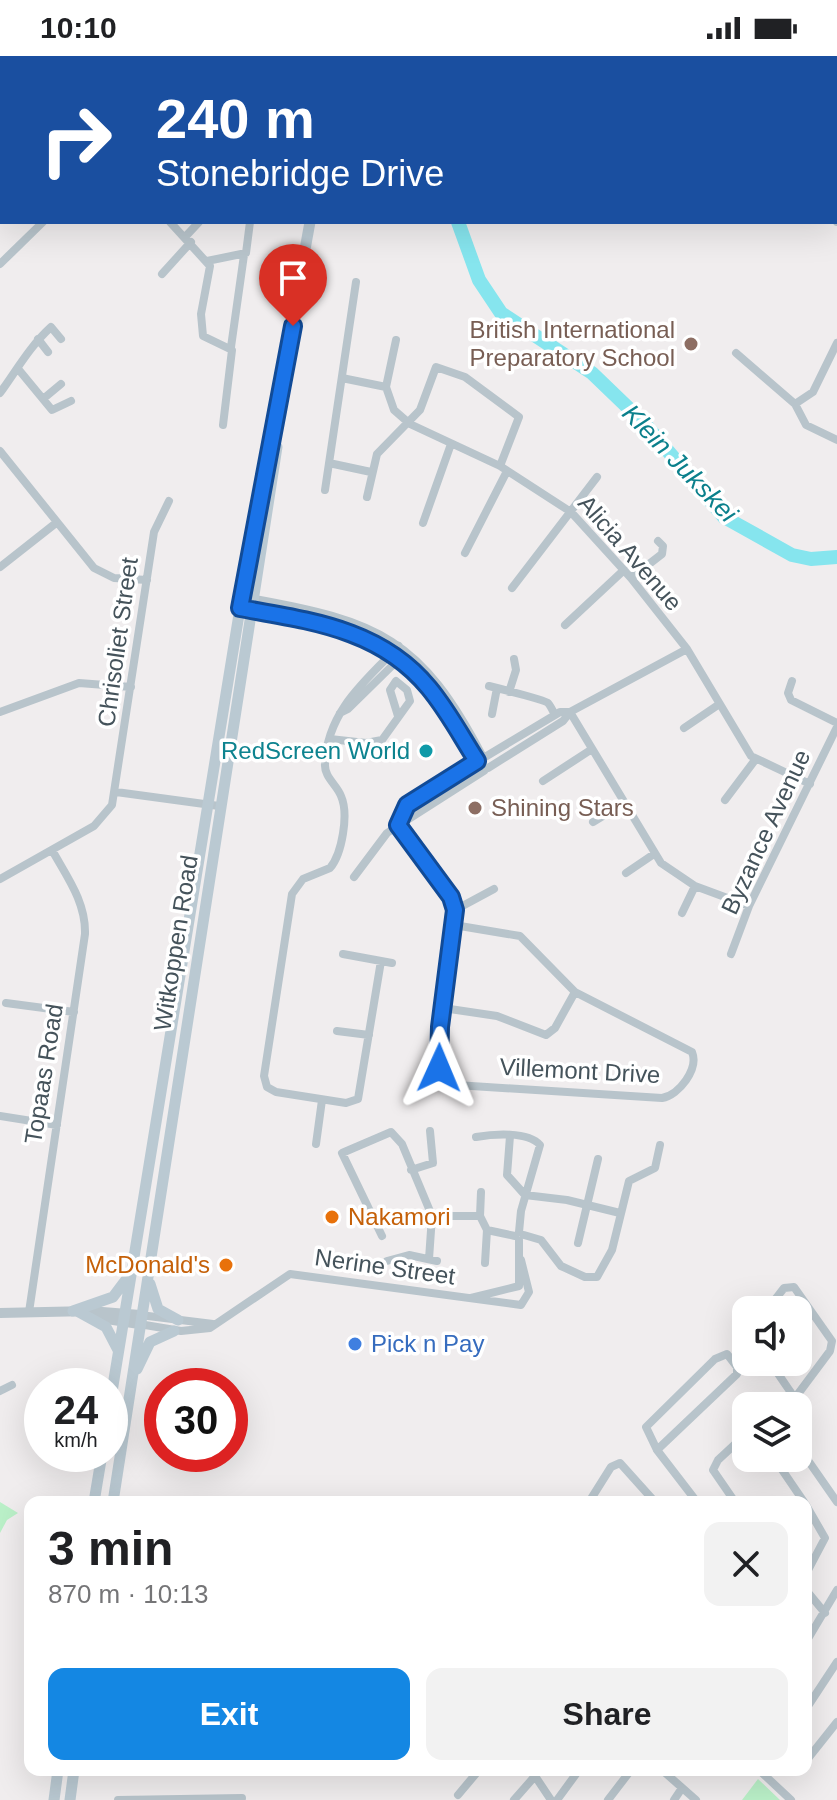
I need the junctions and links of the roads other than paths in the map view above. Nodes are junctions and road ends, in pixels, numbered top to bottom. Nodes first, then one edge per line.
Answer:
1 (41, 224) edge
2 (172, 224) edge
3 (198, 224) edge
4 (250, 224) edge
5 (310, 224) edge
6 (189, 239) junction
7 (244, 255) junction
8 (207, 261) junction
9 (0, 264) edge
10 (162, 274) dead end
11 (356, 282) dead end
12 (38, 339) junction
13 (61, 339) dead end
14 (396, 340) dead end
15 (837, 343) edge
16 (231, 347) junction
17 (48, 352) dead end
18 (736, 353) dead end
19 (832, 362) edge
20 (19, 370) junction
21 (342, 378) junction
22 (61, 384) dead end
23 (386, 387) junction
24 (0, 392) edge
25 (43, 399) junction
26 (71, 401) dead end
27 (795, 404) junction
28 (410, 424) junction
29 (223, 425) dead end
30 (837, 440) edge
31 (451, 444) junction
32 (0, 451) edge
33 (329, 463) junction
34 (504, 469) junction
35 (371, 472) junction
36 (597, 477) dead end
37 (325, 490) dead end
38 (367, 497) dead end
39 (169, 501) dead end
40 (571, 512) junction
41 (56, 523) junction
42 (423, 523) dead end
43 (658, 541) dead end
44 (465, 553) dead end
45 (0, 567) edge
46 (624, 570) junction
47 (631, 578) junction
48 (147, 580) junction
49 (512, 588) dead end
50 (247, 603) junction
51 (565, 625) dead end
52 (403, 648) junction
53 (687, 649) junction
54 (395, 656) junction
55 (514, 659) dead end
56 (792, 681) dead end
57 (131, 687) junction
58 (509, 692) junction
59 (718, 705) junction
60 (452, 711) junction
61 (0, 712) edge
62 (570, 712) junction
63 (492, 714) dead end
64 (555, 715) junction
65 (398, 716) dead end
66 (837, 725) edge
67 (684, 728) dead end
68 (523, 734) junction
69 (330, 739) junction
70 (528, 743) junction
71 (592, 749) junction
72 (480, 760) junction
73 (755, 760) junction
74 (486, 769) junction
75 (543, 781) dead end
76 (443, 782) junction
77 (810, 784) junction
78 (116, 792) junction
79 (450, 792) junction
80 (725, 800) dead end
81 (624, 803) junction
82 (213, 805) junction
83 (593, 822) dead end
84 (398, 825) junction
85 (52, 850) junction
86 (654, 854) junction
87 (626, 873) dead end
88 (354, 877) dead end
89 (0, 879) edge
90 (695, 886) junction
91 (494, 889) dead end
92 (749, 906) junction
93 (455, 910) junction
94 (682, 913) dead end
95 (454, 925) junction
96 (343, 954) dead end
97 (731, 954) dead end
98 (381, 961) junction
99 (392, 963) dead end
100 (575, 992) junction
101 (6, 1003) dead end
102 (443, 1008) junction
103 (74, 1012) junction
104 (337, 1031) dead end
105 (369, 1035) junction
106 (322, 1100) junction
107 (0, 1116) edge
108 (57, 1125) junction
109 (430, 1131) dead end
110 (510, 1136) junction
111 (476, 1137) dead end
112 (316, 1144) dead end
113 (660, 1145) dead end
114 (598, 1159) dead end
115 (411, 1170) junction
116 (481, 1192) dead end
117 (525, 1195) junction
118 (585, 1205) junction
119 (620, 1213) junction
120 (432, 1216) junction
121 (480, 1216) junction
122 (487, 1230) junction
123 (382, 1236) dead end
124 (519, 1236) junction
125 (578, 1243) dead end
126 (521, 1260) junction
127 (387, 1261) dead end
128 (133, 1263) junction
129 (485, 1263) dead end
130 (148, 1276) junction
131 (519, 1286) junction
132 (529, 1292) junction
133 (778, 1296) edge
134 (800, 1296) edge
135 (466, 1299) junction
136 (77, 1311) junction
137 (29, 1312) junction
138 (0, 1313) edge
139 (812, 1313) edge
140 (124, 1317) junction
141 (140, 1319) junction
142 (176, 1326) junction
143 (119, 1350) junction
144 (116, 1368) edge
145 (812, 1375) edge
146 (12, 1385) dead end
147 (0, 1391) edge
148 (129, 1396) junction
149 (732, 1447) edge
150 (657, 1450) junction
151 (812, 1466) edge
152 (99, 1472) edge
153 (784, 1472) edge
154 (95, 1496) edge
155 (114, 1496) edge
156 (593, 1496) edge
157 (650, 1496) edge
158 (692, 1496) edge
159 (731, 1496) edge
160 (800, 1496) edge
161 (837, 1502) edge
162 (812, 1515) edge
163 (812, 1563) edge
164 (837, 1590) edge
165 (812, 1597) edge
166 (825, 1613) junction
167 (812, 1631) edge
168 (837, 1662) edge
169 (812, 1699) edge
170 (837, 1722) edge
171 (812, 1753) edge
172 (57, 1776) edge
173 (73, 1776) edge
174 (474, 1776) edge
175 (531, 1776) edge
176 (535, 1776) edge
177 (574, 1776) edge
178 (626, 1776) edge
179 (669, 1776) edge
180 (765, 1776) edge
181 (682, 1788) junction
182 (458, 1795) dead end
183 (242, 1798) dead end
184 (54, 1800) edge
185 (70, 1800) edge
186 (118, 1800) edge
187 (514, 1800) edge
188 (554, 1800) edge
189 (608, 1800) edge
190 (674, 1800) edge
191 (696, 1800) edge
192 (791, 1800) edge

1 - 9 street
2 - 6 street
3 - 6 street
4 - 7 street
5 - 50 main road, Witkoppen Road
6 - 8 street
6 - 10 street
7 - 8 street
7 - 16 street
8 - 16 street
11 - 21 street
12 - 13 street
12 - 17 street
12 - 20 street
14 - 23 street
15 - 19 street
16 - 29 street
18 - 27 street
19 - 27 street
20 - 24 street
20 - 25 street
21 - 23 street
21 - 33 street
22 - 25 street
23 - 28 street
25 - 26 street
27 - 30 street
28 - 31 street, Alicia Avenue
28 - 34 street
28 - 35 street
31 - 34 street, Alicia Avenue
31 - 42 street
32 - 41 street
33 - 35 street
33 - 37 street
34 - 40 street, Alicia Avenue
34 - 44 street
35 - 38 street
36 - 40 street
39 - 48 street, Chrisoliet Street
40 - 46 street, Alicia Avenue
40 - 49 street
41 - 45 street
41 - 48 street
43 - 47 street
46 - 47 street, Alicia Avenue
46 - 51 street
47 - 53 street, Alicia Avenue
48 - 57 street, Chrisoliet Street
50 - 52 street
50 - 54 street
50 - 82 main road, Witkoppen Road
52 - 54 street
52 - 60 street
53 - 59 street, Alicia Avenue
53 - 62 street
54 - 60 street
54 - 69 street
55 - 58 street
56 - 66 street
57 - 61 street
57 - 78 street, Chrisoliet Street
58 - 63 street
58 - 64 street
59 - 67 street
59 - 73 street, Alicia Avenue
60 - 72 street
62 - 64 street
62 - 70 street
62 - 71 street
64 - 68 street
65 - 69 street
66 - 77 street, Byzance Avenue
68 - 70 street
68 - 72 street
69 - 106 street
70 - 74 street
71 - 75 street
71 - 81 street
72 - 74 street
72 - 76 street
73 - 77 street
73 - 80 street
74 - 79 street
76 - 79 street
76 - 84 street
77 - 92 street, Byzance Avenue
78 - 82 street
78 - 85 street, Chrisoliet Street
79 - 84 street
81 - 83 street
81 - 86 street
82 - 128 main road, Witkoppen Road
82 - 130 main road, Witkoppen Road
84 - 88 street
84 - 93 street
85 - 89 street, Chrisoliet Street
85 - 103 street, Topaas Road
86 - 87 street
86 - 90 street
90 - 92 street
90 - 94 street
91 - 93 street
92 - 97 street, Byzance Avenue
93 - 95 street
95 - 100 street, Villemont Drive
95 - 102 street
96 - 98 street
98 - 99 street
98 - 105 street
100 - 102 street
100 - 102 street, Villemont Drive
101 - 103 street
103 - 108 street, Topaas Road
104 - 105 street
105 - 106 street
106 - 112 street
107 - 108 street
108 - 137 street, Topaas Road
109 - 115 street
110 - 111 street
110 - 117 street
110 - 117 street
113 - 119 street
114 - 118 street
115 - 120 street
115 - 123 street
116 - 121 street
117 - 118 street
117 - 124 street
118 - 119 street
118 - 125 street
119 - 124 street
120 - 121 street
120 - 127 street
121 - 122 street
122 - 124 street
122 - 129 street
124 - 126 street
126 - 131 street
126 - 132 street
128 - 136 main road
128 - 140 main road, Witkoppen Road
130 - 141 main road, Witkoppen Road
130 - 142 main road
131 - 132 street
131 - 135 street, Nerine Street
132 - 135 street, Nerine Street
133 - 134 street
135 - 142 street, Nerine Street
136 - 137 street
136 - 140 street
136 - 143 main road
137 - 138 street
139 - 145 street
140 - 141 street
140 - 143 main road, Witkoppen Road
141 - 142 street, Nerine Street
141 - 148 main road, Witkoppen Road
142 - 148 main road
143 - 144 main road, Witkoppen Road
146 - 147 street
148 - 155 main road, Witkoppen Road
149 - 159 street
150 - 150 street
150 - 158 street
151 - 161 street
152 - 154 main road
153 - 160 street
156 - 157 street
162 - 163 street
164 - 166 street
165 - 166 street
166 - 167 street
168 - 169 street
170 - 171 street
172 - 184 main road
173 - 185 main road
174 - 182 street
175 - 187 street
176 - 188 street
177 - 188 street
178 - 189 street
179 - 181 street
180 - 192 street
181 - 190 street
181 - 191 street
183 - 186 street

